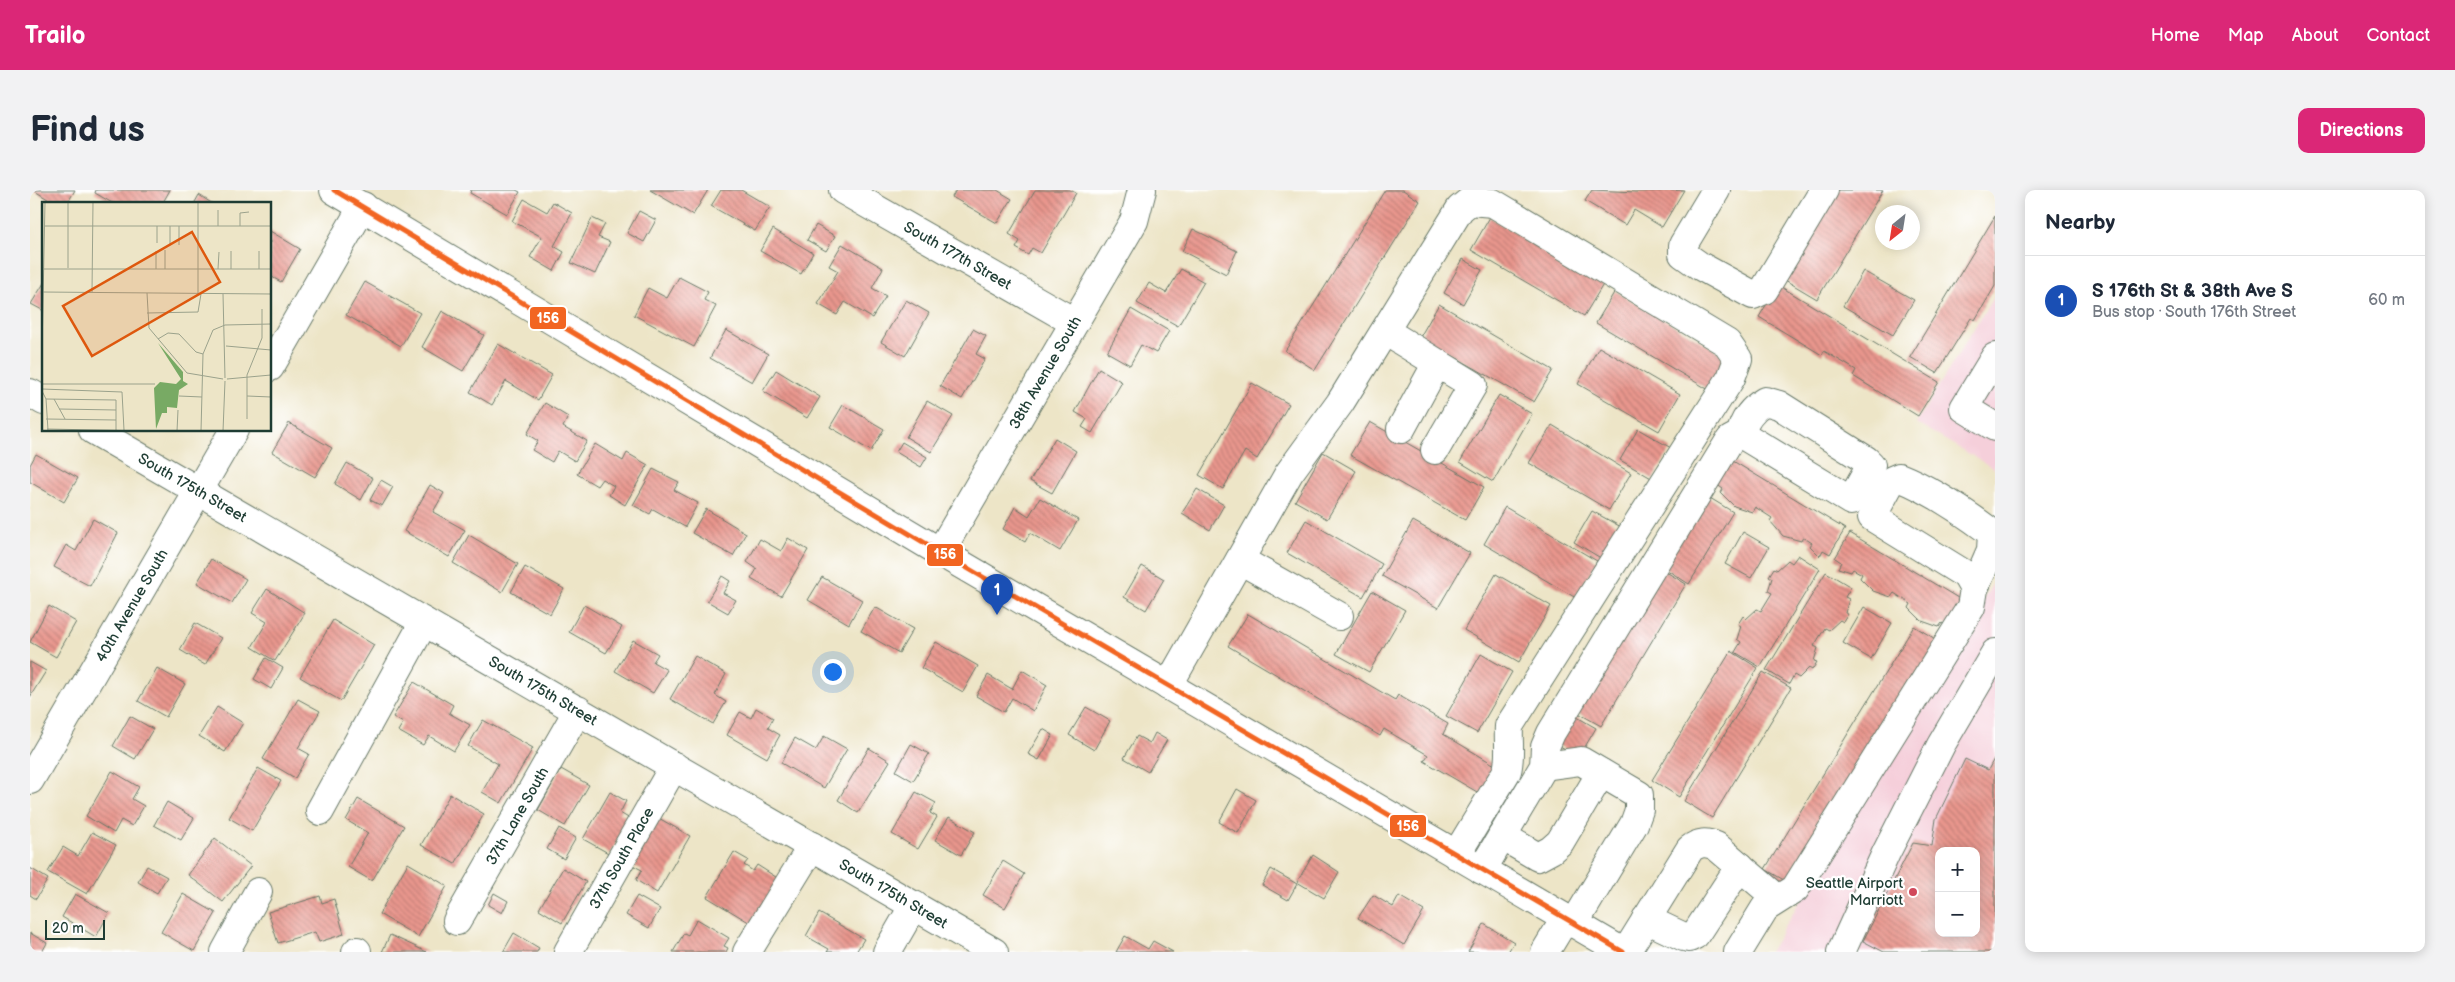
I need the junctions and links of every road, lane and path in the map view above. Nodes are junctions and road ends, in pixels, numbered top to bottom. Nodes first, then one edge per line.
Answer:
1 (334, 190) edge
2 (843, 190) edge
3 (1142, 190) edge
4 (1716, 190) edge
5 (1824, 190) edge
6 (363, 206) junction
7 (1074, 322) junction
8 (1385, 331) junction
9 (1995, 357) edge
10 (1437, 363) junction
11 (271, 365) edge
12 (30, 394) edge
13 (42, 401) edge
14 (1995, 427) edge
15 (1401, 429) dead end
16 (95, 431) edge
17 (233, 431) edge
18 (1741, 434) junction
19 (1435, 450) dead end
20 (198, 491) junction
21 (940, 552) junction
22 (1240, 560) junction
23 (1974, 589) dead end
24 (1339, 616) dead end
25 (424, 622) junction
26 (1995, 653) edge
27 (1168, 686) junction
28 (578, 710) junction
29 (674, 766) junction
30 (1544, 766) junction
31 (1601, 773) junction
32 (30, 780) edge
33 (320, 811) dead end
34 (1502, 836) junction
35 (812, 846) junction
36 (1456, 855) junction
37 (1740, 866) junction
38 (1482, 870) junction
39 (258, 892) dead end
40 (1778, 899) junction
41 (914, 905) junction
42 (1646, 919) junction
43 (458, 921) dead end
44 (1570, 921) junction
45 (225, 952) edge
46 (568, 952) edge
47 (747, 952) edge
48 (887, 952) edge
49 (994, 952) edge
50 (1545, 952) edge
51 (1625, 952) edge
52 (1738, 952) edge
53 (1841, 952) edge

1 - 6 street
2 - 7 street, South 177th Street
3 - 7 street, 38th Avenue South
4 - 5 street
6 - 11 street
6 - 21 street
7 - 21 street, 38th Avenue South
8 - 10 street
8 - 22 street
8 - 36 street
9 - 14 street
10 - 15 street
10 - 19 street
12 - 13 street
16 - 20 street, South 175th Street
17 - 20 street, 40th Avenue South
18 - 18 street
18 - 30 street
20 - 25 street, South 175th Street
20 - 32 street, 40th Avenue South
21 - 27 street
22 - 24 street
22 - 27 street
23 - 40 street
25 - 28 street, South 175th Street
25 - 33 street
26 - 53 street
27 - 36 street
28 - 29 street, South 175th Street
28 - 43 street, 37th Lane South
29 - 35 street, South 175th Street
29 - 46 street, 37th South Place
30 - 31 street
30 - 34 street
31 - 34 street
31 - 44 street
34 - 38 street
35 - 41 street, South 175th Street
35 - 47 street
36 - 38 street
37 - 40 street
37 - 42 street
37 - 42 street
38 - 44 street
39 - 45 street
40 - 52 street
41 - 48 street
41 - 49 street, South 175th Street
42 - 51 street
44 - 50 street
44 - 51 street

